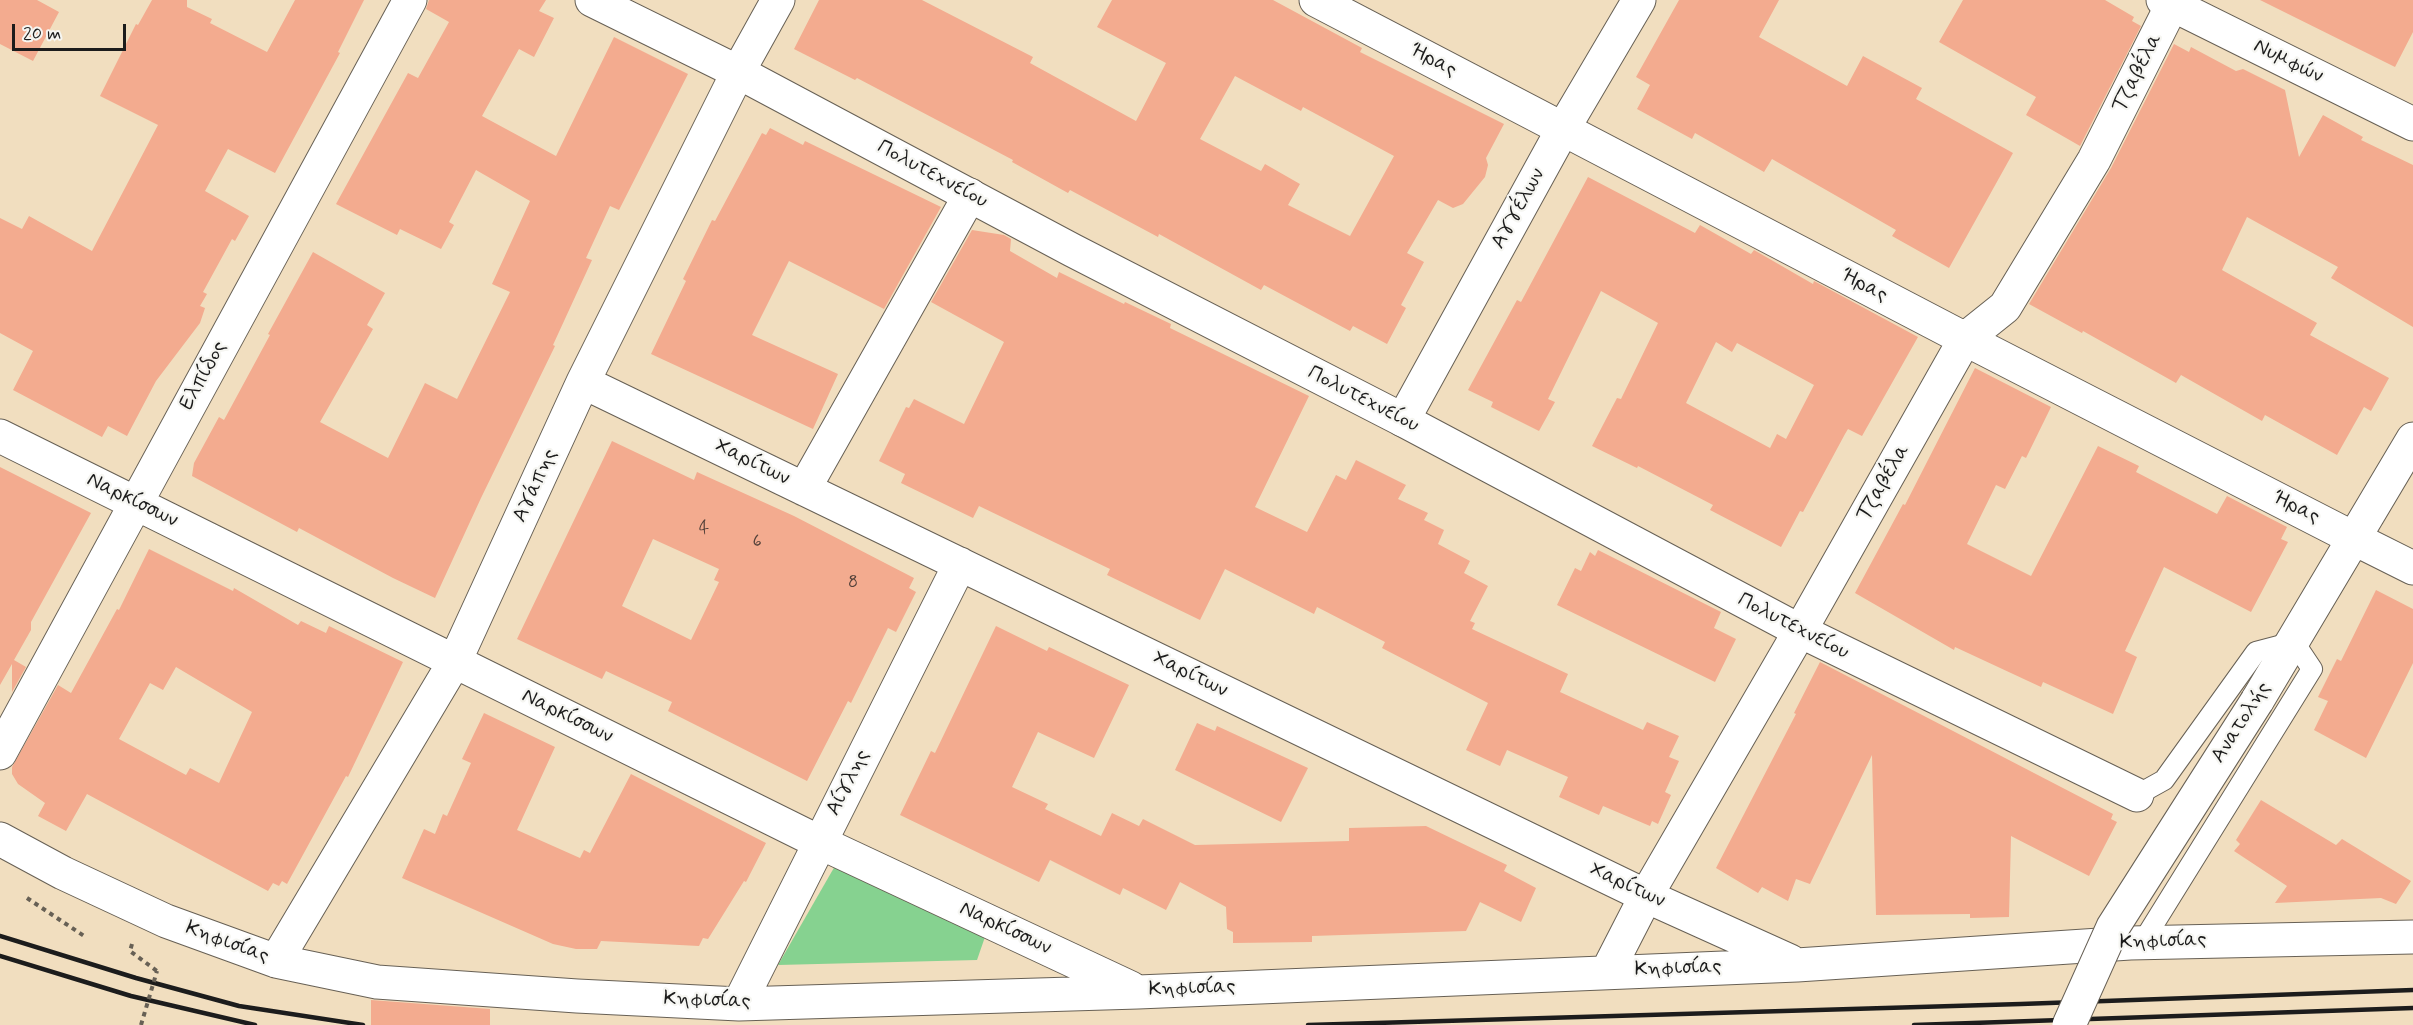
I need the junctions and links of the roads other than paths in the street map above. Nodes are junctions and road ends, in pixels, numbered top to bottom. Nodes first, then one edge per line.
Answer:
1 (410, 0) edge
2 (591, 0) edge
3 (778, 0) edge
4 (1316, 0) edge
5 (1640, 0) edge
6 (2167, 3) edge
7 (738, 72) junction
8 (2413, 124) edge
9 (1563, 129) junction
10 (970, 195) junction
11 (1965, 339) junction
12 (583, 382) junction
13 (1403, 420) junction
14 (0, 436) edge
15 (2413, 439) edge
16 (804, 489) junction
17 (135, 503) junction
18 (2355, 538) junction
19 (960, 564) junction
20 (2413, 568) edge
21 (1800, 631) junction
22 (2294, 642) junction
23 (455, 661) junction
24 (0, 753) edge
25 (2137, 795) joint
26 (0, 839) edge
27 (819, 842) junction
28 (1646, 896) junction
29 (2413, 937) edge
30 (2142, 942) junction
31 (276, 962) junction
32 (1797, 965) junction
33 (1606, 972) junction
34 (1138, 992) junction
35 (739, 1004) junction
36 (2073, 1017) edge

1 - 17 street, Ελπίδος
2 - 7 street, Πολυτεχνείου
3 - 7 street, Αγάπης
4 - 9 street, Ήρας
5 - 9 street, Αγγέλων
6 - 8 street, Νυμφών
6 - 11 street, Τζαβέλα
7 - 10 street, Πολυτεχνείου
7 - 12 street, Αγάπης
9 - 11 street, Ήρας
9 - 13 street, Αγγέλων
10 - 13 street, Πολυτεχνείου
10 - 16 street
11 - 18 street, Ήρας
11 - 21 street, Τζαβέλα
12 - 16 street, Χαρίτων
12 - 23 street, Αγάπης
13 - 21 street, Πολυτεχνείου
14 - 17 street, Ναρκίσσων
15 - 18 street, Ανατολής
16 - 19 street, Χαρίτων
17 - 23 street, Ναρκίσσων
17 - 24 street, Ελπίδος
18 - 20 street, Ήρας
18 - 22 street, Ανατολής
19 - 27 street, Αίγλης
19 - 28 street, Χαρίτων
21 - 25 street, Πολυτεχνείου
21 - 28 street, Τζαβέλα
22 - 25 lane
22 - 30 lane
22 - 36 street, Ανατολής, bridge
23 - 27 street, Ναρκίσσων
23 - 31 street, Αγάπης
26 - 31 street, Κηφισίας
27 - 34 street, Ναρκίσσων
27 - 35 street, Αίγλης
28 - 32 street, Χαρίτων
28 - 33 street, Τζαβέλα
29 - 30 street, Κηφισίας
30 - 32 street, Κηφισίας
31 - 35 street, Κηφισίας
32 - 33 street, Κηφισίας
33 - 34 street, Κηφισίας
34 - 35 street, Κηφισίας

